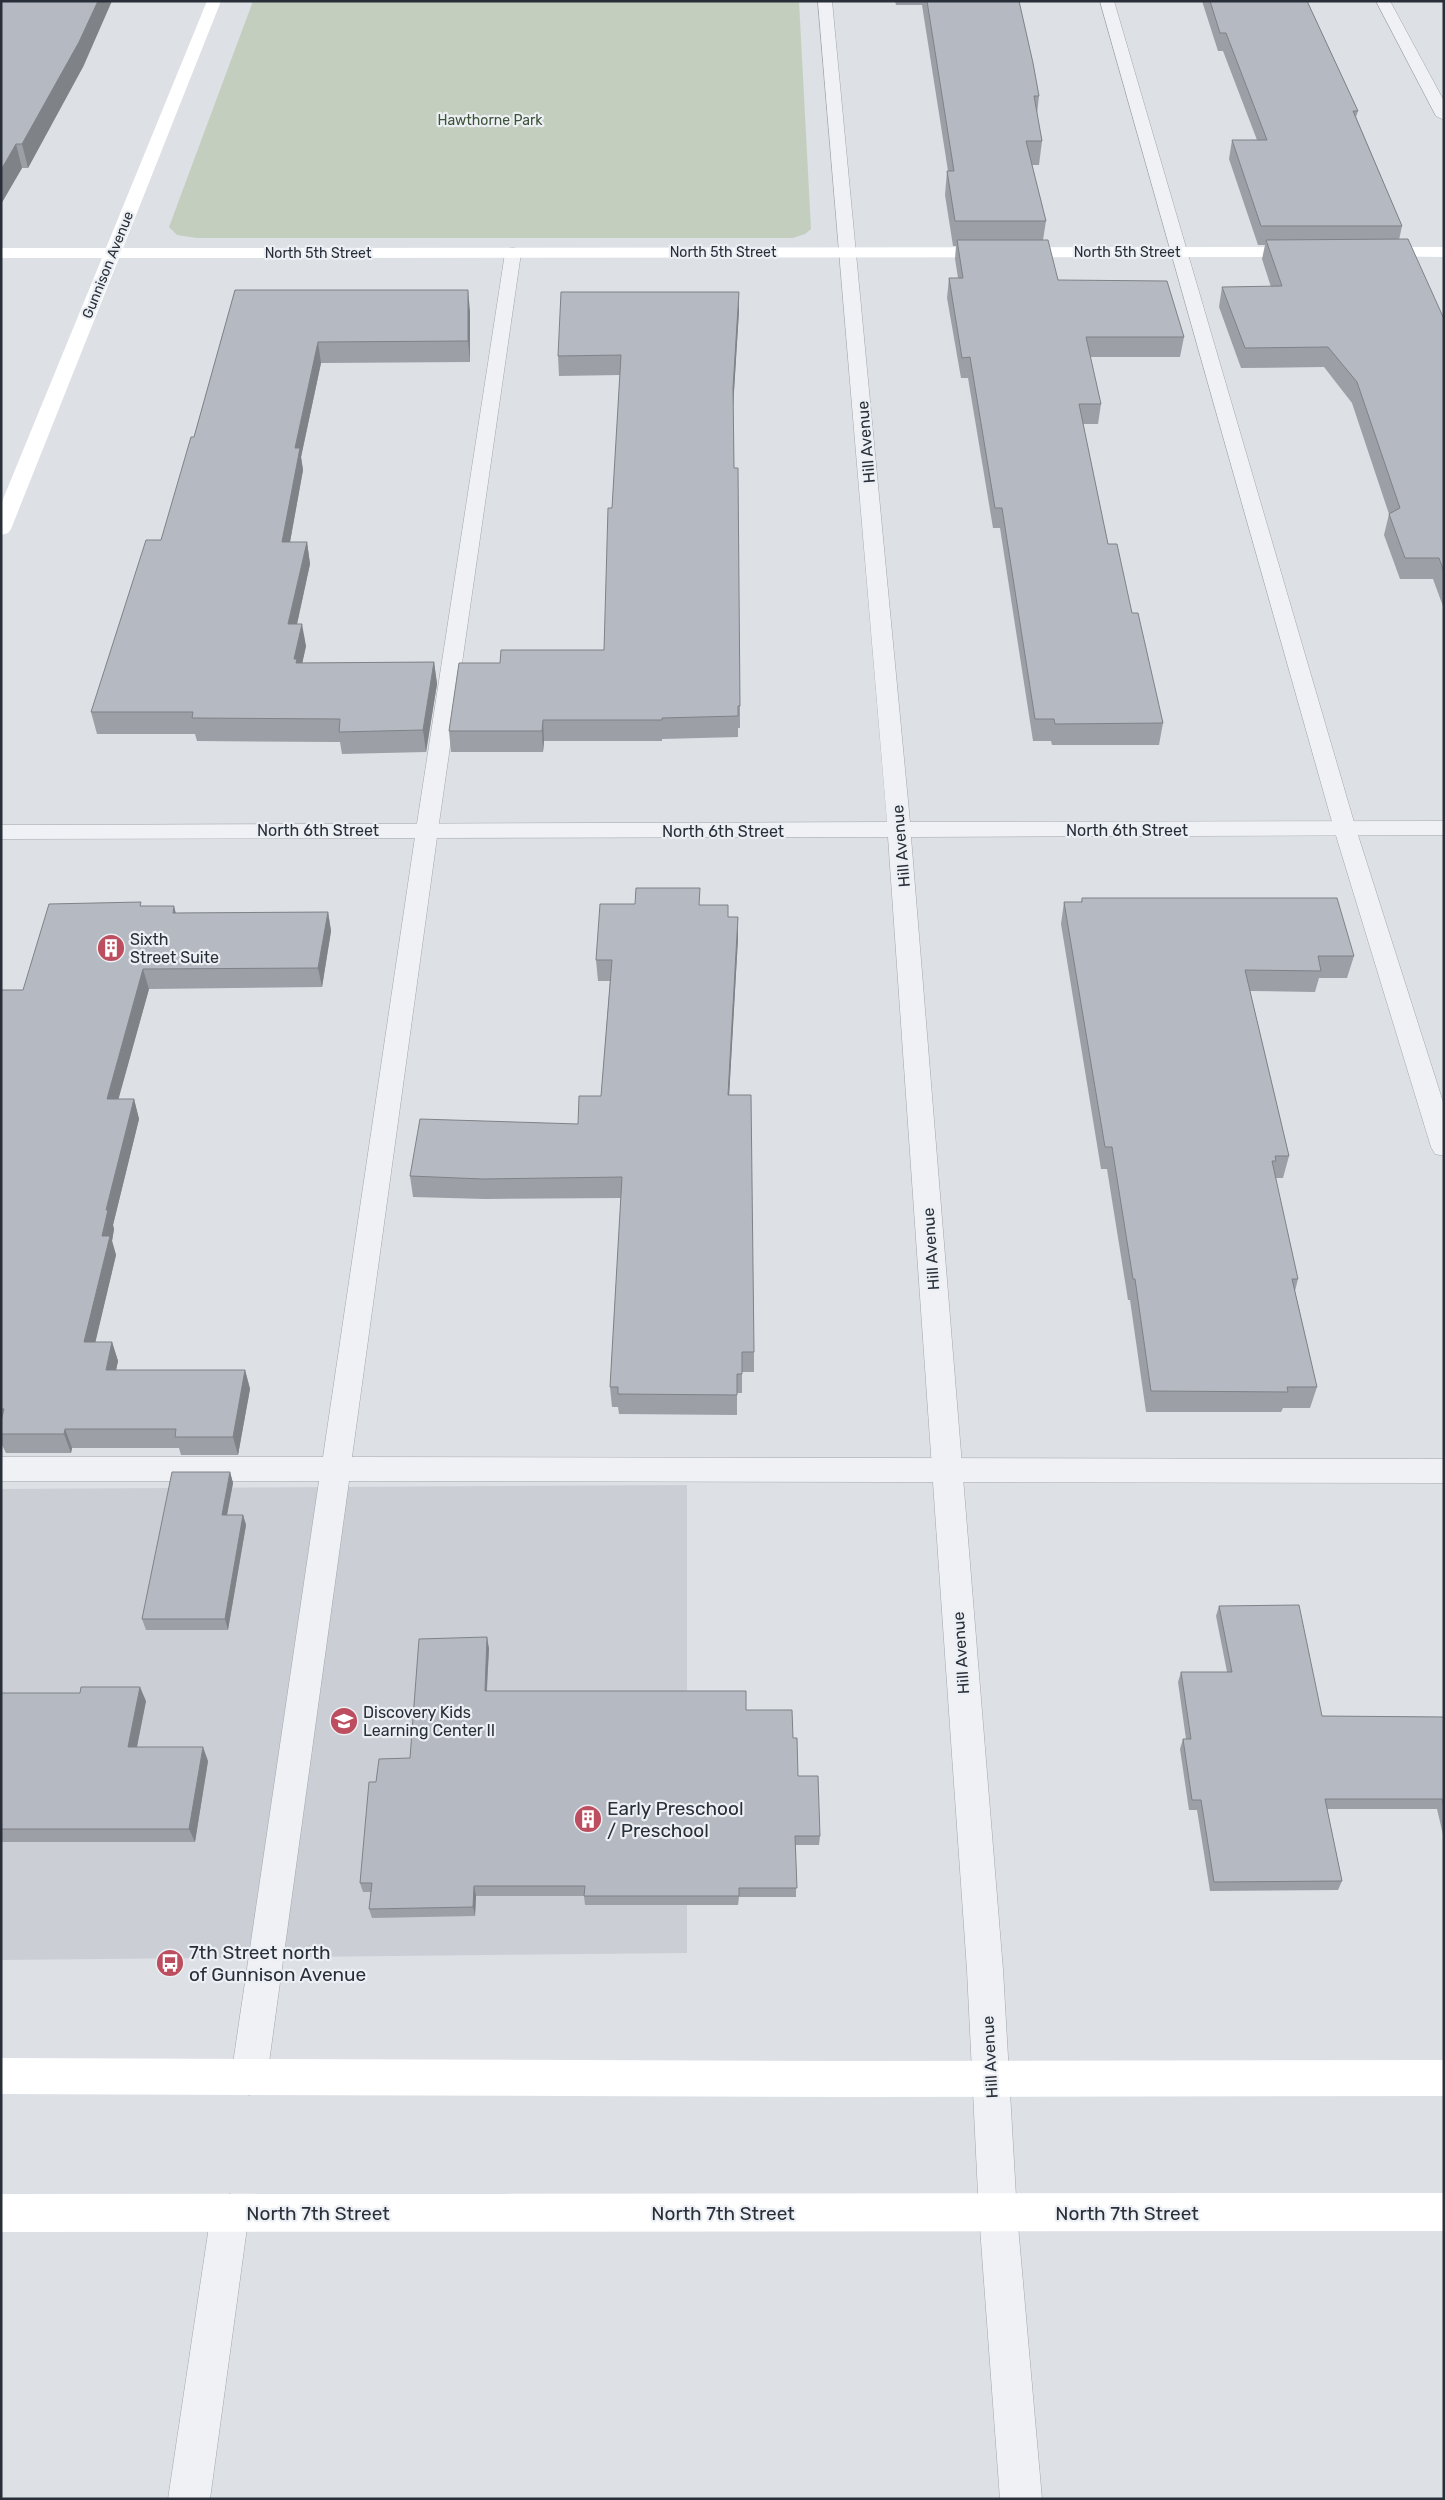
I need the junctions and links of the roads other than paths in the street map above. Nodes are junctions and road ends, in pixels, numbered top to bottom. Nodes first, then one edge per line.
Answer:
1 (214, 1) edge
2 (825, 1) edge
3 (1107, 1) edge
4 (1383, 1) edge
5 (1444, 116) edge
6 (513, 252) junction
7 (849, 252) junction
8 (1179, 252) junction
9 (1316, 252) edge
10 (1365, 252) edge
11 (1444, 252) edge
12 (1, 253) edge
13 (112, 253) junction
14 (1, 530) edge
15 (1444, 828) edge
16 (1345, 829) junction
17 (427, 830) junction
18 (899, 831) junction
19 (1, 832) edge
20 (1444, 1147) edge
21 (1, 1469) edge
22 (338, 1469) junction
23 (947, 1469) junction
24 (1444, 1471) edge
25 (1, 2076) edge
26 (249, 2077) junction
27 (1444, 2078) edge
28 (992, 2079) junction
29 (1444, 2212) edge
30 (1, 2213) edge
31 (230, 2213) junction
32 (998, 2214) junction
33 (189, 2499) edge
34 (1021, 2499) edge

1 - 13 street, Gunnison Avenue
2 - 7 street, Hill Avenue
3 - 8 street
4 - 5 street
6 - 7 street, North 5th Street
6 - 13 street, North 5th Street
6 - 17 street
7 - 8 street, North 5th Street
7 - 18 street, Hill Avenue
8 - 9 street, North 5th Street
8 - 16 street
10 - 11 street
12 - 13 street, North 5th Street
13 - 14 street, Gunnison Avenue
15 - 16 street, North 6th Street
16 - 18 street, North 6th Street
16 - 20 street
17 - 18 street, North 6th Street
17 - 19 street, North 6th Street
17 - 22 street
18 - 23 street, Hill Avenue
21 - 22 street
22 - 23 street
22 - 26 street
23 - 24 street
23 - 28 street, Hill Avenue
25 - 26 street
26 - 28 street
27 - 28 street
28 - 32 street, Hill Avenue
29 - 32 street, North 7th Street
30 - 31 street, North 7th Street
31 - 32 street, North 7th Street
31 - 33 street
32 - 34 street, Hill Avenue

